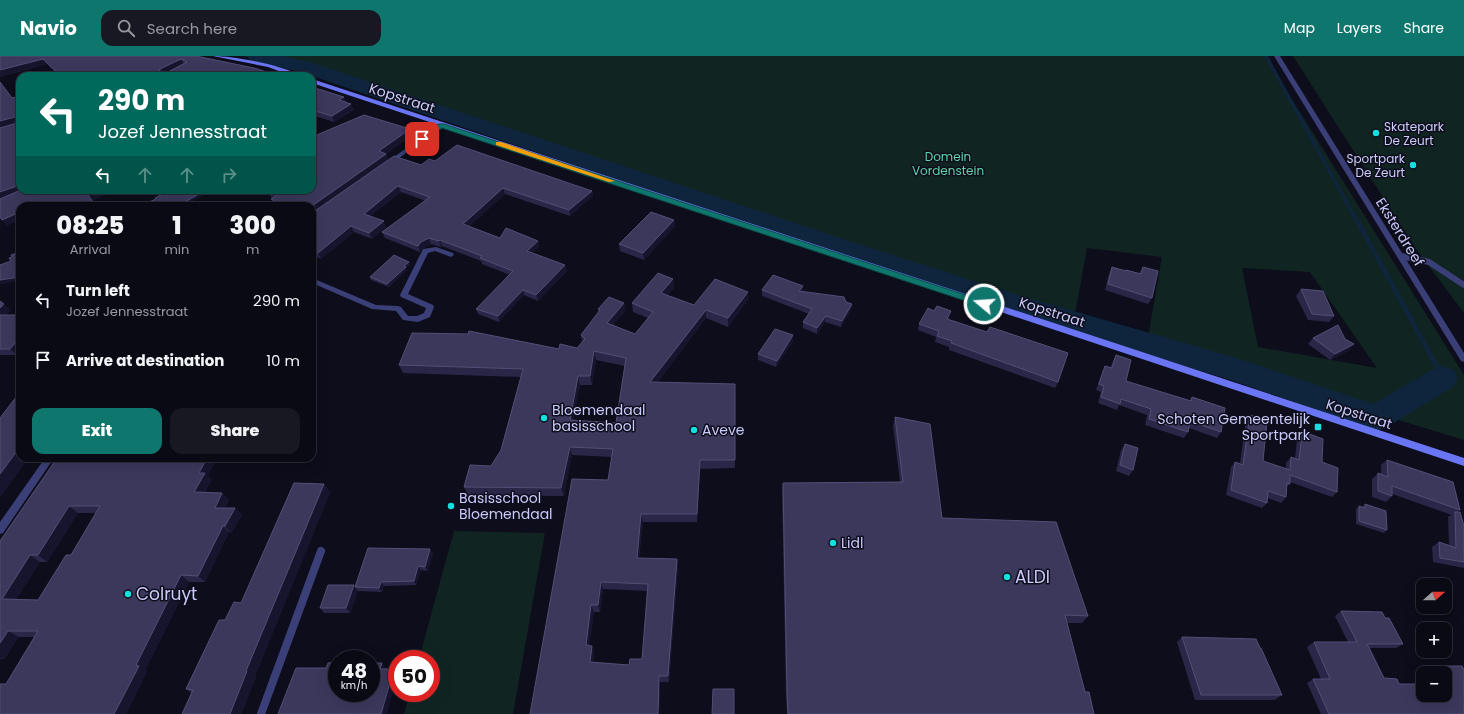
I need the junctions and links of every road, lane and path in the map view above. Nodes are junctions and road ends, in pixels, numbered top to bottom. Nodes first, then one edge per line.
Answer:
1 (216, 56) edge
2 (1277, 56) edge
3 (285, 72) edge
4 (316, 82) edge
5 (441, 125) junction
6 (385, 166) edge
7 (451, 255) dead end
8 (1400, 256) junction
9 (316, 282) edge
10 (1464, 284) edge
11 (404, 296) junction
12 (398, 309) junction
13 (1464, 359) edge
14 (47, 462) edge
15 (1464, 462) edge
16 (0, 530) edge
17 (321, 551) dead end
18 (261, 714) edge

1 - 3 main road
2 - 8 street, Eksterdreef
4 - 5 main road, Kopstraat
5 - 6 street
5 - 15 main road, Kopstraat
7 - 11 street
8 - 10 lane
8 - 13 street, Eksterdreef
9 - 12 street
11 - 12 street
11 - 12 street
14 - 16 street
17 - 18 lane

